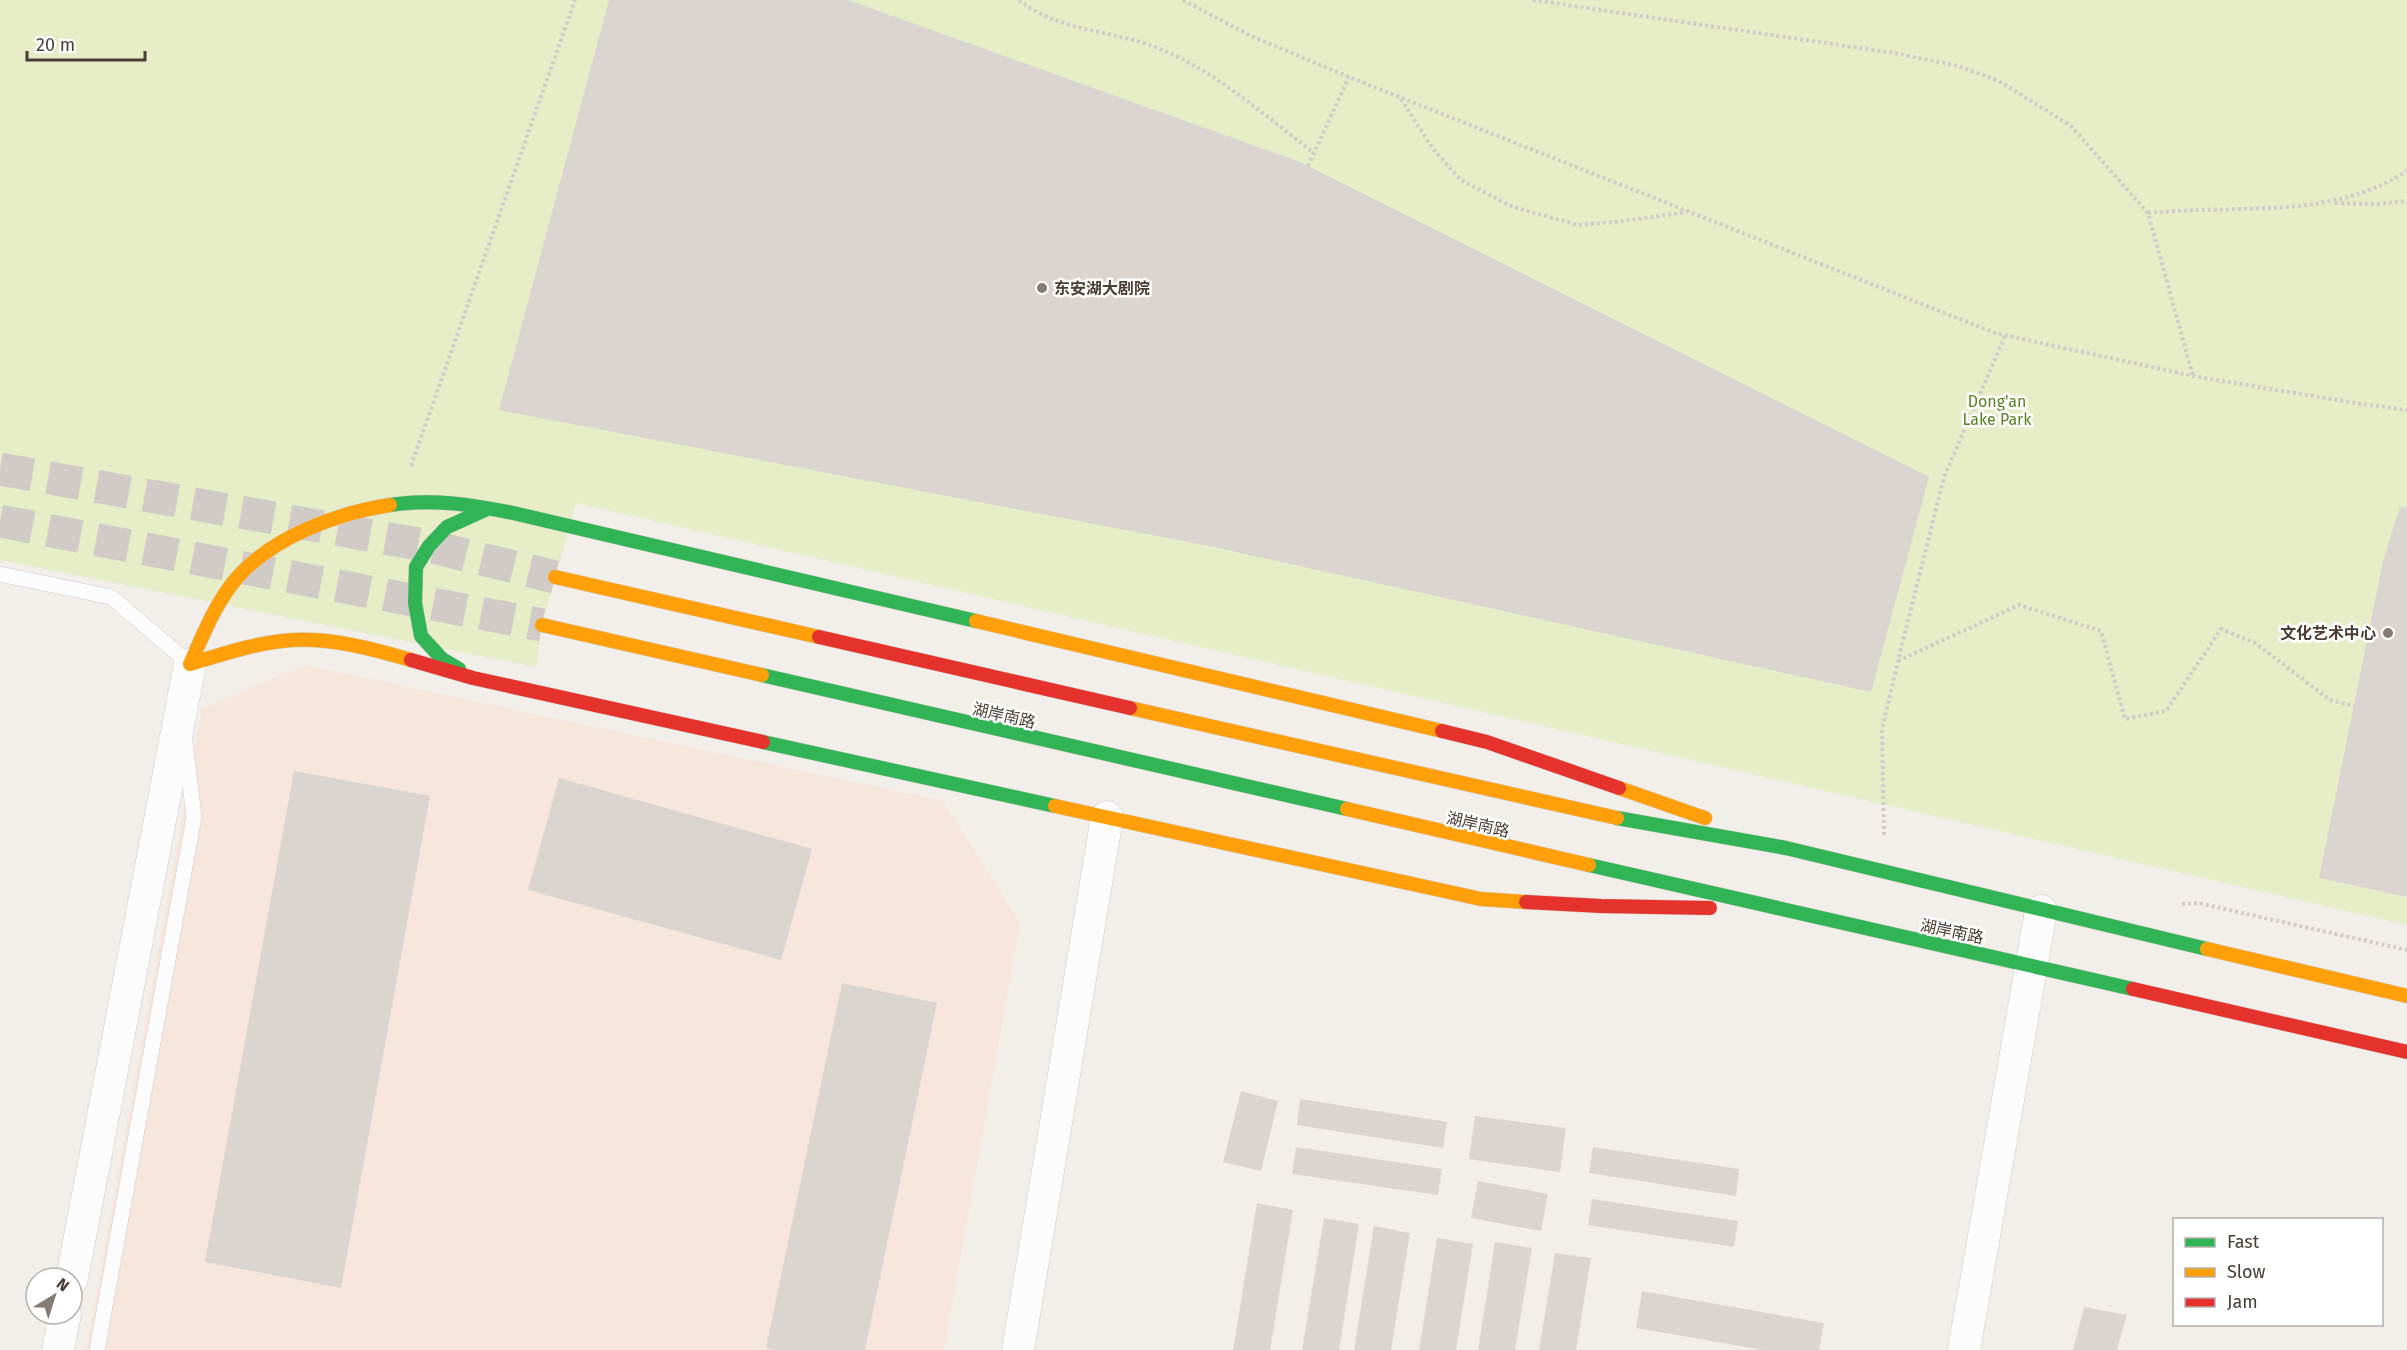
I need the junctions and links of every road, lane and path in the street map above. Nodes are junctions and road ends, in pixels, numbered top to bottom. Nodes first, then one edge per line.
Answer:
1 (575, 0) edge
2 (1020, 0) edge
3 (1183, 0) edge
4 (1533, 0) edge
5 (1349, 77) junction
6 (1400, 98) junction
7 (1314, 153) junction
8 (1308, 166) dead end
9 (2407, 171) edge
10 (2407, 201) edge
11 (2331, 203) junction
12 (1687, 212) junction
13 (2148, 213) junction
14 (2005, 336) junction
15 (2193, 376) junction
16 (2407, 410) edge
17 (398, 504) junction
18 (489, 508) junction
19 (0, 574) edge
20 (555, 577) tunnel mouth
21 (542, 625) tunnel mouth
22 (1898, 661) junction
23 (190, 664) junction
24 (474, 678) junction
25 (2354, 706) dead end
26 (181, 709) junction
27 (1107, 817) junction
28 (1786, 848) junction
29 (1885, 872) junction
30 (1779, 910) junction
31 (2041, 911) junction
32 (2031, 965) junction
33 (2407, 996) edge
34 (2407, 1053) edge
35 (74, 1266) edge
36 (63, 1326) edge
37 (58, 1350) edge
38 (98, 1350) edge
39 (1018, 1350) edge
40 (1964, 1350) edge

1 - 17 path
2 - 7 path
3 - 5 path
4 - 13 path
5 - 6 path
5 - 7 path
6 - 12 path
6 - 12 path
7 - 8 path
9 - 11 path
10 - 11 path
11 - 13 path
12 - 14 path
13 - 15 path
14 - 15 path
14 - 22 path
15 - 16 path
17 - 18 main road
17 - 23 main road
18 - 24 main road
18 - 28 main road
19 - 23 lane
20 - 28 main road
21 - 30 main road, 湖岸南路
22 - 25 path
22 - 29 path
23 - 24 main road
23 - 26 street
24 - 27 main road
26 - 35 street
26 - 38 lane
27 - 30 main road
27 - 39 street
28 - 29 main road
29 - 31 main road
30 - 32 main road, 湖岸南路
31 - 32 street
31 - 33 main road
32 - 34 main road, 湖岸南路
32 - 40 street
36 - 37 street

